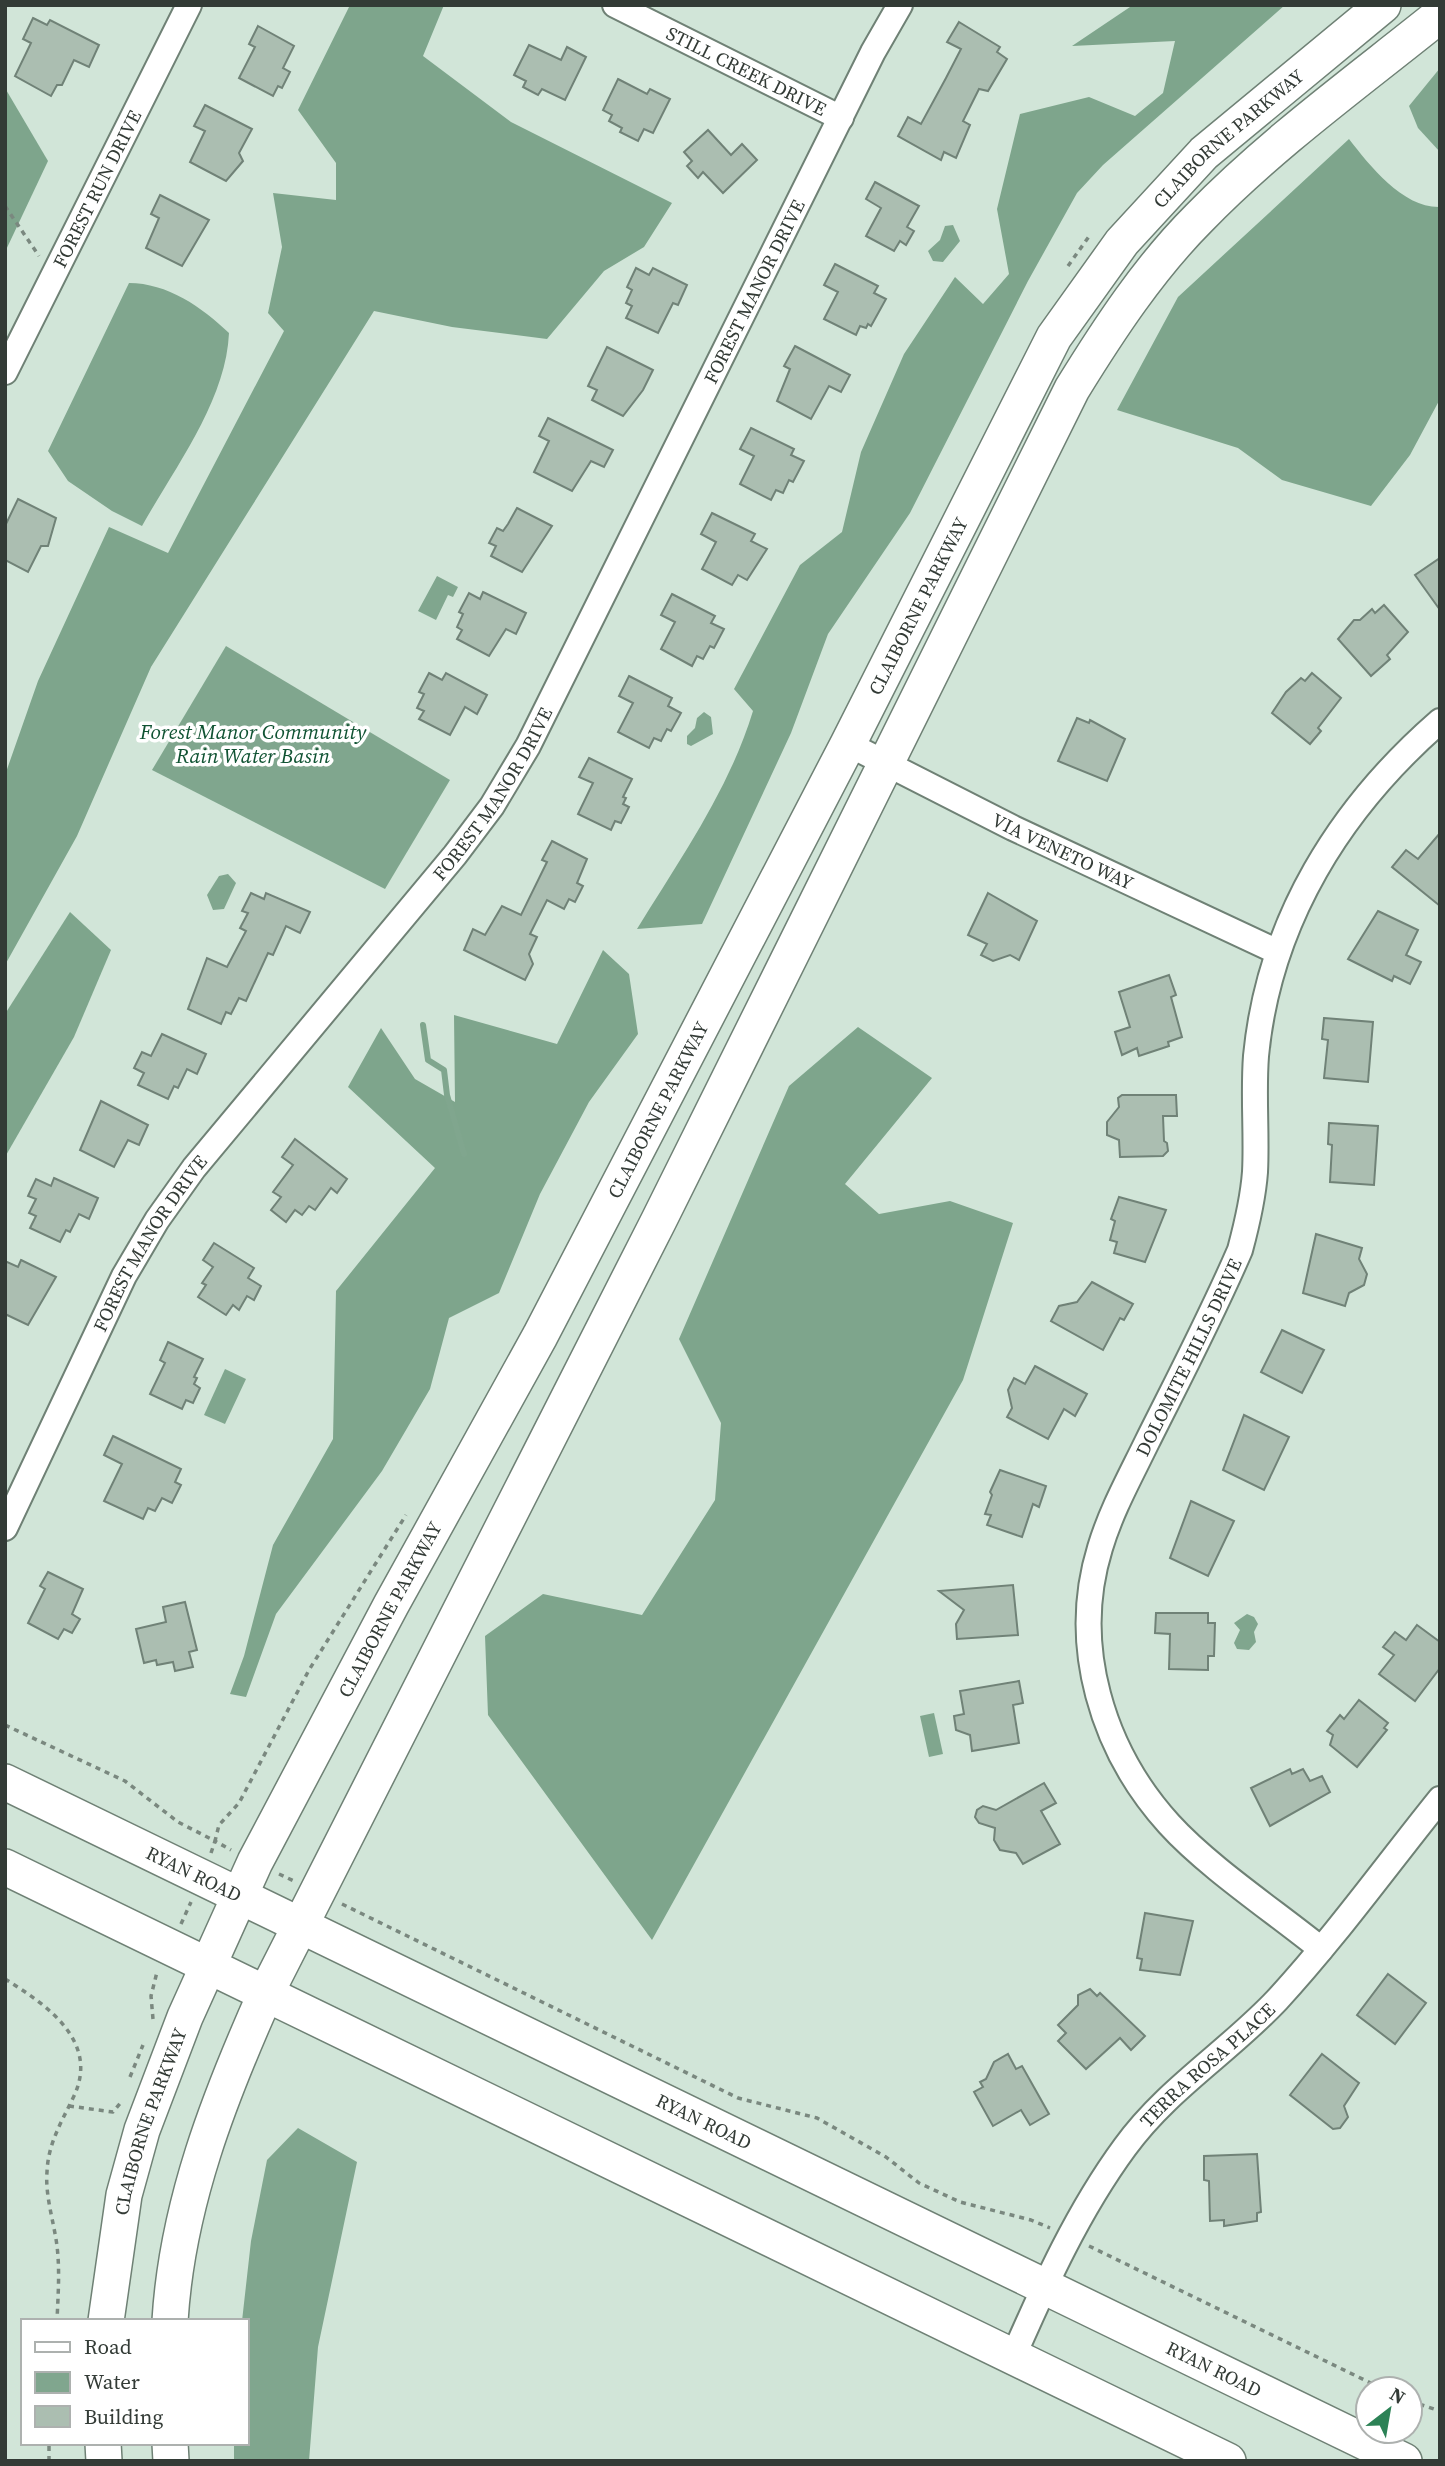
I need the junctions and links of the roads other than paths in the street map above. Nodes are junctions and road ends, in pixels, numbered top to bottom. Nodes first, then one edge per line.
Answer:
1 (189, 5) edge
2 (615, 5) edge
3 (900, 5) edge
4 (1383, 5) edge
5 (1440, 15) edge
6 (841, 118) junction
7 (5, 372) edge
8 (1440, 721) edge
9 (848, 744) junction
10 (886, 762) junction
11 (1278, 952) junction
12 (5, 1528) edge
13 (5, 1782) edge
14 (1440, 1799) edge
15 (5, 1867) edge
16 (240, 1895) junction
17 (301, 1926) junction
18 (1321, 1949) junction
19 (209, 1966) junction
20 (266, 1993) junction
21 (1044, 2288) junction
22 (106, 2319) edge
23 (170, 2319) edge
24 (1013, 2357) junction
25 (1228, 2461) edge
26 (1404, 2461) edge

1 - 7 street, FOREST RUN DRIVE
2 - 6 street, STILL CREEK DRIVE
3 - 6 street, FOREST MANOR DRIVE
4 - 9 main road, CLAIBORNE PARKWAY
5 - 10 main road, CLAIBORNE PARKWAY
6 - 12 street, FOREST MANOR DRIVE
8 - 11 street, DOLOMITE HILLS DRIVE
9 - 10 street, VIA VENETO WAY
9 - 16 main road, CLAIBORNE PARKWAY
10 - 11 street, VIA VENETO WAY
10 - 17 main road, CLAIBORNE PARKWAY
11 - 18 street, DOLOMITE HILLS DRIVE
13 - 16 main road, RYAN ROAD
14 - 18 street, TERRA ROSA PLACE
15 - 19 main road
16 - 17 main road, RYAN ROAD
16 - 19 main road, CLAIBORNE PARKWAY
17 - 20 main road, CLAIBORNE PARKWAY
17 - 21 main road, RYAN ROAD
18 - 21 street, TERRA ROSA PLACE
19 - 20 main road
19 - 22 main road, CLAIBORNE PARKWAY
20 - 23 main road, CLAIBORNE PARKWAY
20 - 24 main road
21 - 24 street, TERRA ROSA PLACE
21 - 26 main road, RYAN ROAD
24 - 25 main road

